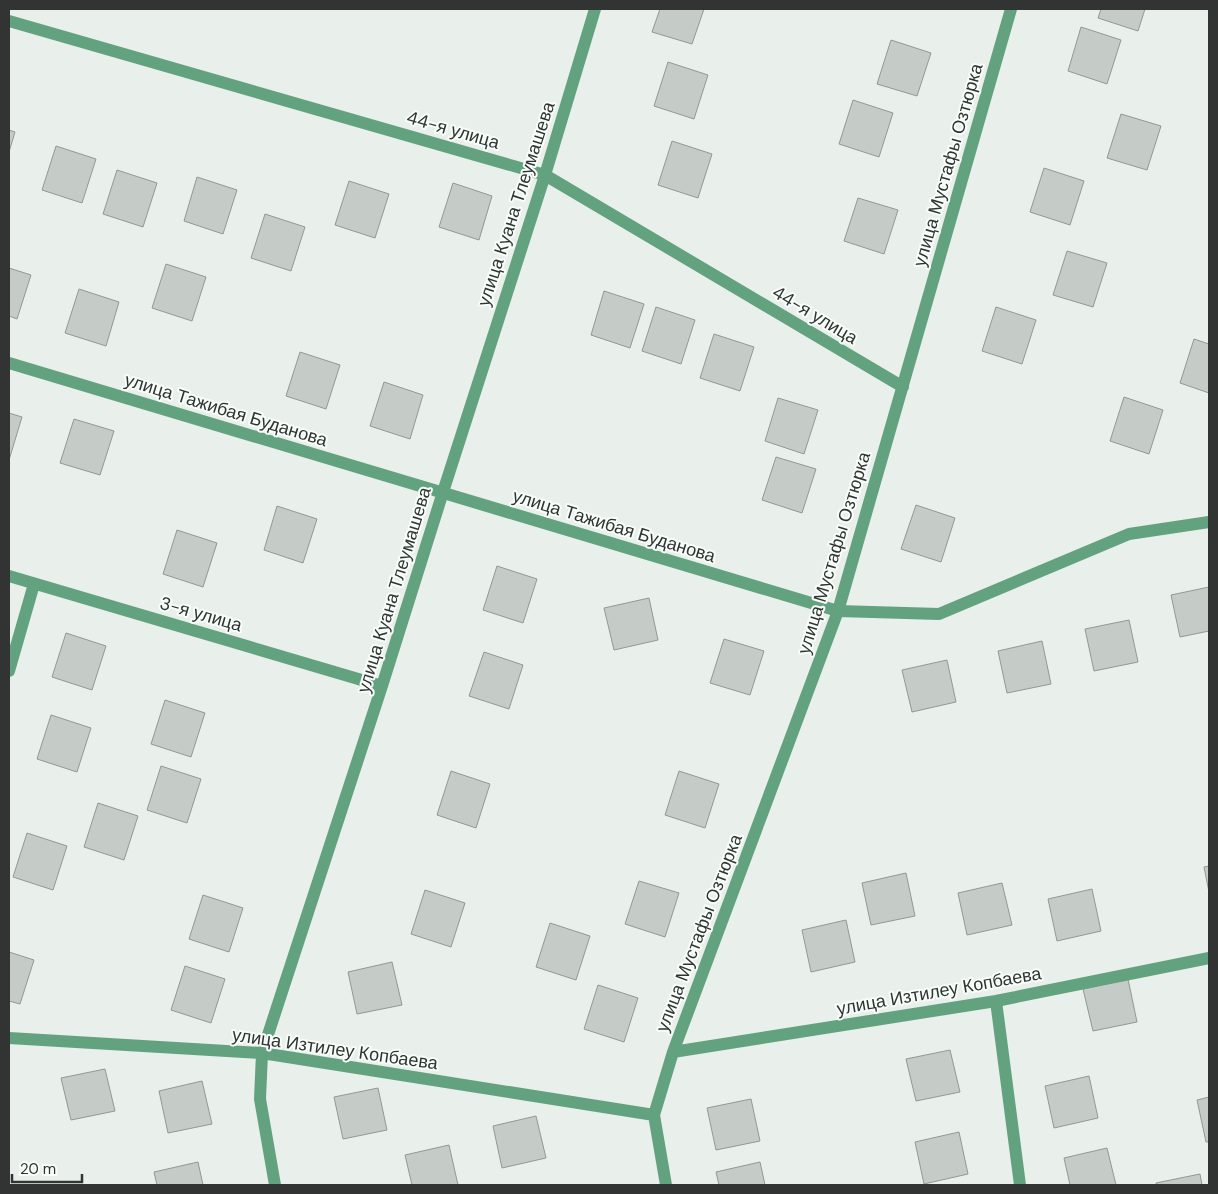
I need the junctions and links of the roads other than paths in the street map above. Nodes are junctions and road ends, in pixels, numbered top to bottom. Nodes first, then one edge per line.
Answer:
1 (596, 9) edge
2 (1011, 9) edge
3 (9, 21) edge
4 (545, 175) junction
5 (9, 363) edge
6 (903, 386) junction
7 (443, 492) junction
8 (1209, 522) edge
9 (9, 576) edge
10 (34, 584) junction
11 (838, 611) junction
12 (9, 671) edge
13 (382, 686) junction
14 (1209, 958) edge
15 (996, 1001) junction
16 (9, 1038) edge
17 (262, 1052) junction
18 (673, 1052) junction
19 (654, 1115) junction
20 (274, 1185) edge
21 (666, 1185) edge
22 (1020, 1185) edge

1 - 4 street, улица Куана Тлеумашева
2 - 6 street, улица Мустафы Озтюрка
3 - 4 street, 44-я улица
4 - 6 street, 44-я улица
4 - 7 street, улица Куана Тлеумашева
5 - 7 street, улица Тажибая Буданова
6 - 11 street, улица Мустафы Озтюрка
7 - 11 street, улица Тажибая Буданова
7 - 13 street, улица Куана Тлеумашева
8 - 11 street, улица Тажибая Буданова
9 - 10 street, 3-я улица
10 - 12 street
10 - 13 street, 3-я улица
11 - 18 street, улица Мустафы Озтюрка
13 - 17 street, улица Куана Тлеумашева
14 - 15 street, улица Изтилеу Копбаева
15 - 18 street, улица Изтилеу Копбаева
15 - 22 street
16 - 17 street, улица Изтилеу Копбаева
17 - 19 street, улица Изтилеу Копбаева
17 - 20 street, улица Куана Тлеумашева
18 - 19 street, улица Мустафы Озтюрка
19 - 21 street, улица Мустафы Озтюрка

